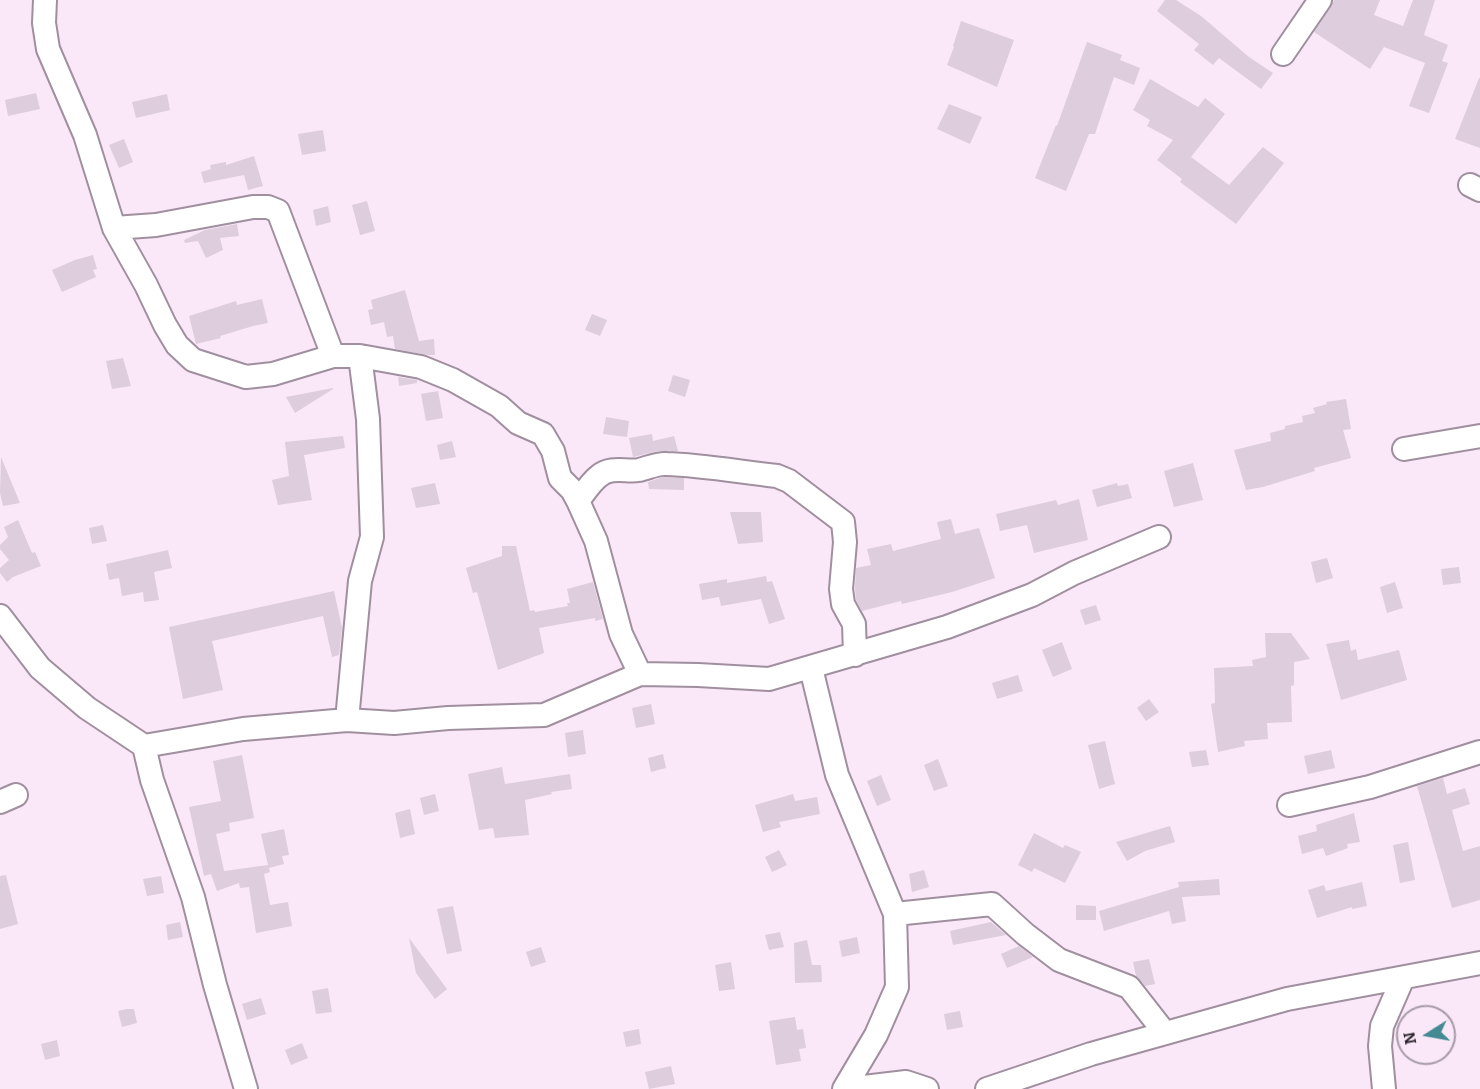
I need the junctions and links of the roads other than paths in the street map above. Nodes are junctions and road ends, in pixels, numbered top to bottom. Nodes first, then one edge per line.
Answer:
1 (45, 0) edge
2 (1320, 0) edge
3 (1283, 54) dead end
4 (114, 228) junction
5 (333, 356) junction
6 (360, 356) junction
7 (1480, 436) edge
8 (1404, 448) dead end
9 (578, 501) junction
10 (1160, 537) dead end
11 (0, 616) edge
12 (855, 655) junction
13 (811, 668) junction
14 (640, 674) junction
15 (347, 720) junction
16 (144, 746) junction
17 (1480, 752) edge
18 (1289, 806) dead end
19 (895, 914) junction
20 (1480, 963) edge
21 (1403, 978) junction
22 (1165, 1033) junction
23 (246, 1089) edge
24 (846, 1089) edge
25 (927, 1089) edge
26 (987, 1089) edge
27 (1384, 1089) edge

1 - 4 street
2 - 3 street
4 - 5 street
4 - 5 street
5 - 6 street
6 - 9 street
6 - 15 street
7 - 8 street
9 - 12 street
9 - 14 street
10 - 12 street
11 - 16 street
12 - 13 street
13 - 14 street
13 - 19 street
14 - 15 street
15 - 16 street
16 - 23 street
17 - 18 street
19 - 22 street
19 - 24 street
20 - 21 street
21 - 22 street
21 - 27 street
22 - 26 street
24 - 25 street

